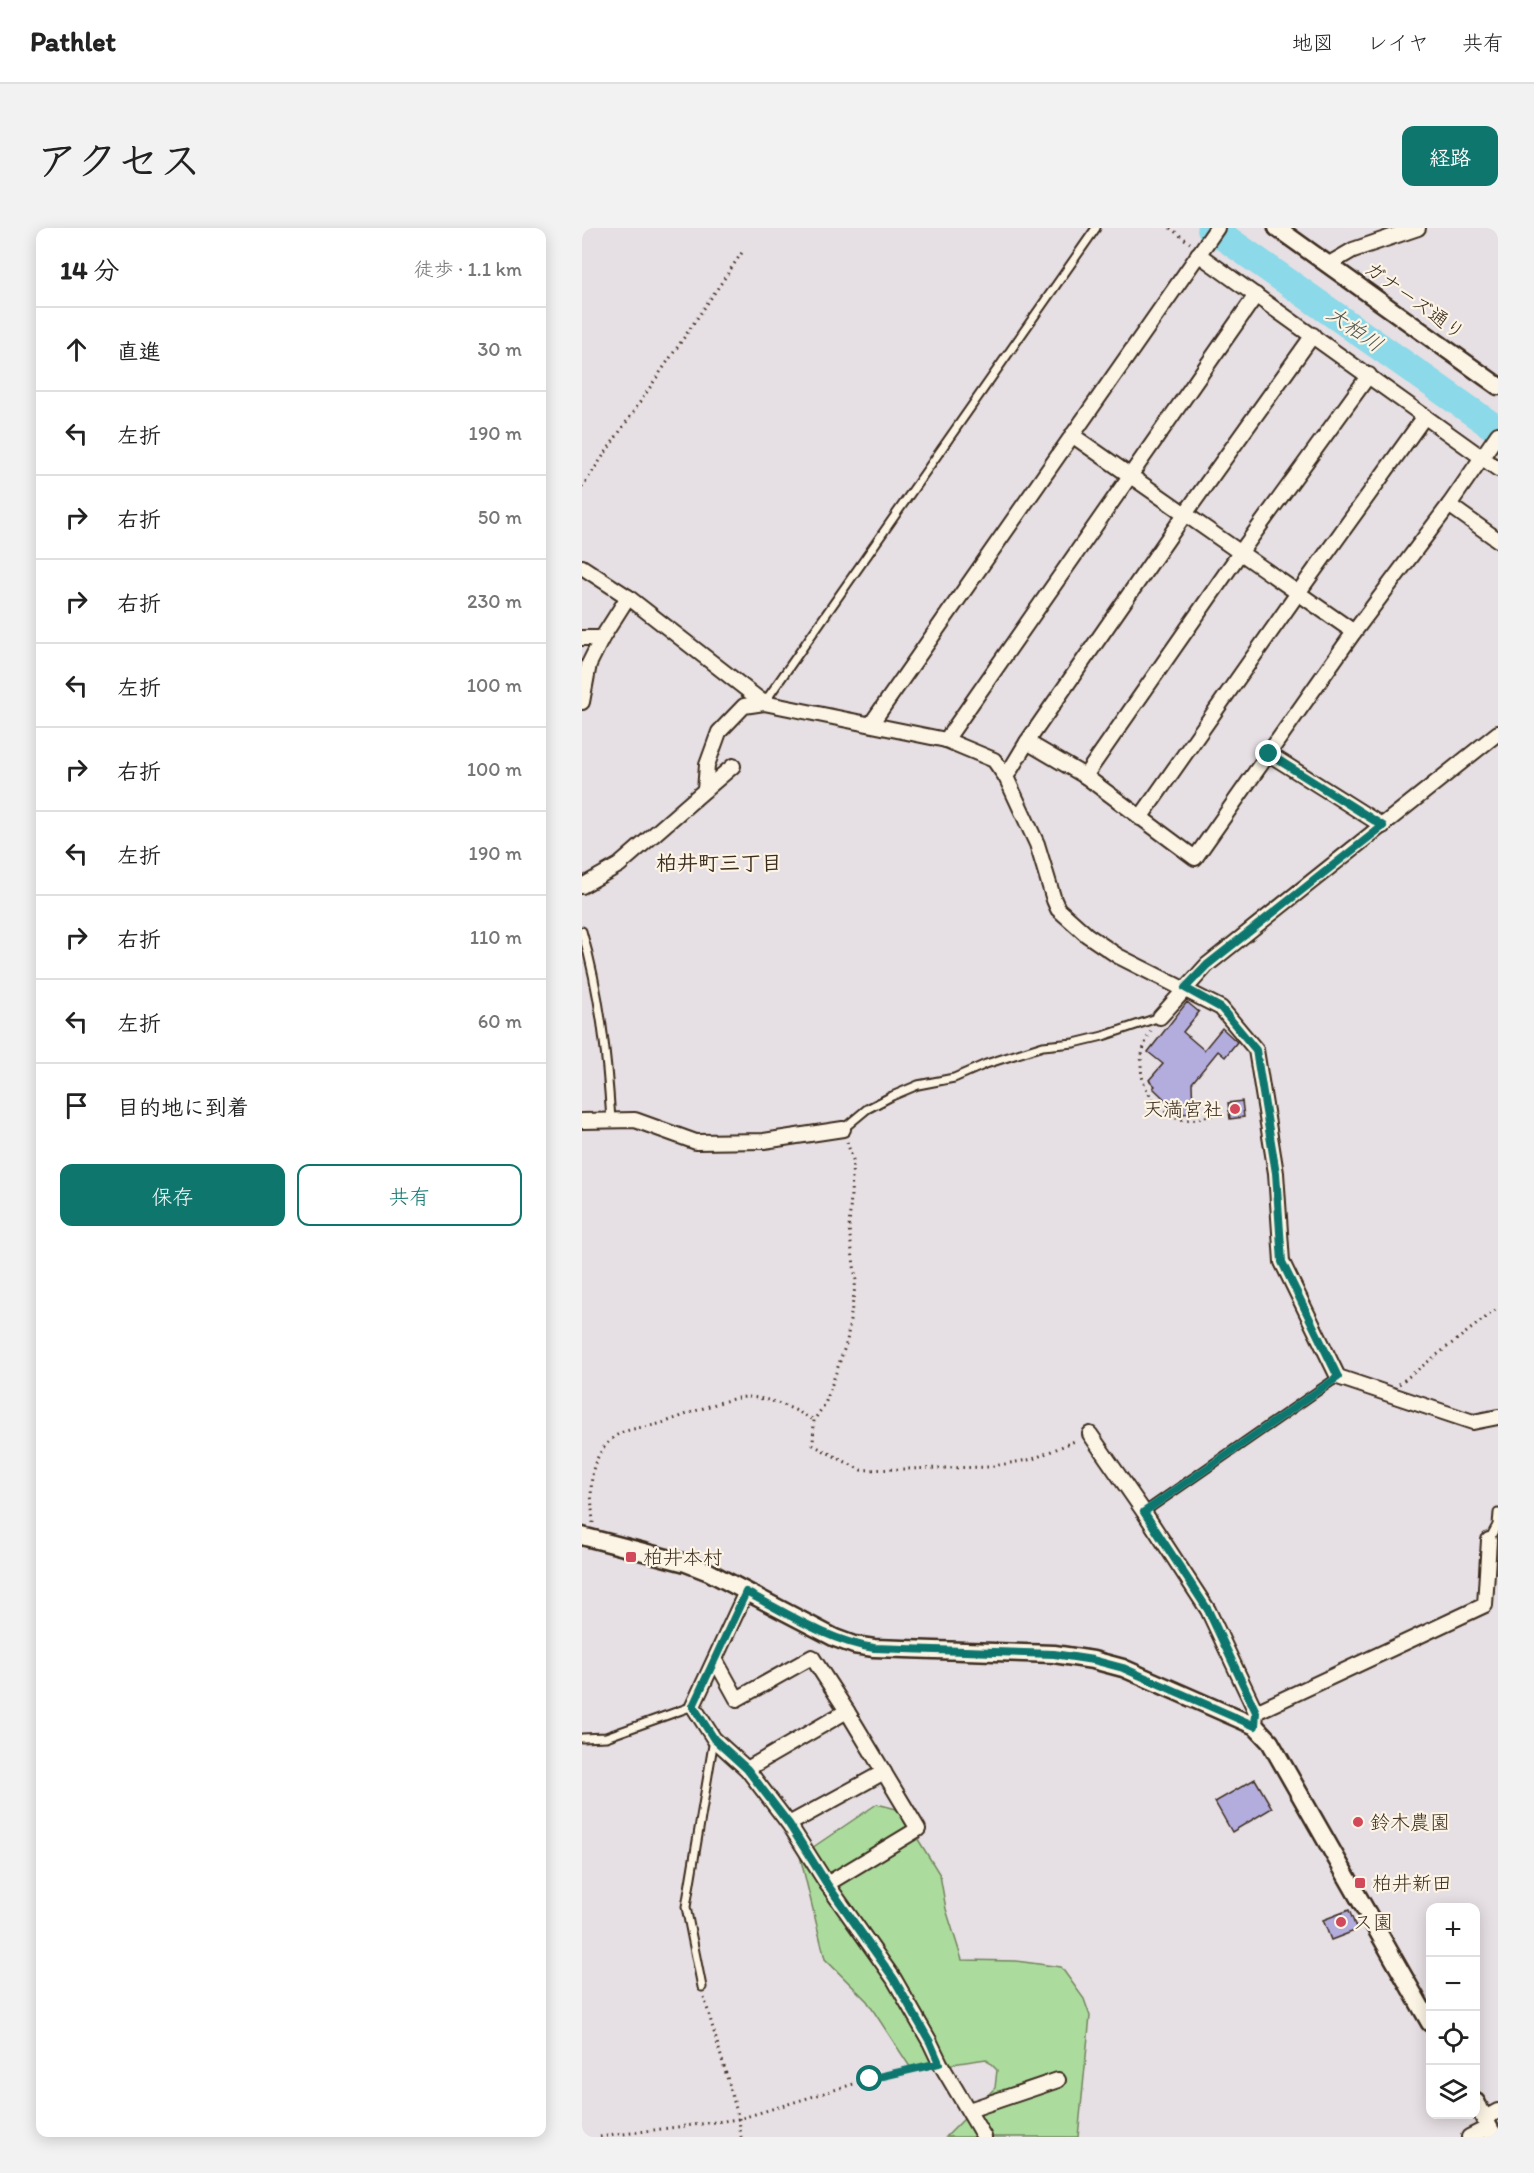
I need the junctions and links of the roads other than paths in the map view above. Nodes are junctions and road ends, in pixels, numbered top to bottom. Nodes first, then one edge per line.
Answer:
1 (1096, 228) edge
2 (1217, 228) edge
3 (1277, 228) edge
4 (1418, 228) edge
5 (1201, 250) junction
6 (1329, 264) junction
7 (1256, 295) junction
8 (1312, 335) junction
9 (1369, 375) junction
10 (1498, 386) edge
11 (1425, 416) junction
12 (1498, 434) edge
13 (1072, 435) junction
14 (1486, 452) junction
15 (1498, 469) edge
16 (1131, 476) junction
17 (1449, 506) junction
18 (1185, 514) junction
19 (1498, 540) edge
20 (1240, 553) junction
21 (582, 567) edge
22 (1298, 593) junction
23 (628, 597) junction
24 (1354, 632) junction
25 (582, 638) edge
26 (602, 638) junction
27 (582, 702) edge
28 (764, 704) junction
29 (871, 724) junction
30 (1498, 734) edge
31 (946, 740) junction
32 (1027, 742) junction
33 (1269, 754) junction
34 (733, 766) dead end
35 (1085, 776) junction
36 (1006, 777) junction
37 (705, 790) junction
38 (1140, 818) junction
39 (1383, 826) junction
40 (582, 886) edge
41 (582, 931) edge
42 (1185, 988) junction
43 (1160, 1017) joint
44 (611, 1120) junction
45 (582, 1121) edge
46 (843, 1129) joint
47 (1338, 1377) junction
48 (1498, 1417) edge
49 (1090, 1434) road end
50 (1144, 1512) junction
51 (1498, 1513) edge
52 (588, 1537) edge
53 (1489, 1540) joint
54 (746, 1592) junction
55 (716, 1661) junction
56 (693, 1706) junction
57 (847, 1711) junction
58 (1256, 1719) junction
59 (582, 1738) edge
60 (714, 1739) junction
61 (747, 1769) junction
62 (884, 1772) junction
63 (789, 1824) junction
64 (827, 1884) junction
65 (702, 1987) road end
66 (1426, 2014) edge
67 (1058, 2079) dead end
68 (1480, 2107) edge
69 (969, 2110) junction
70 (1492, 2123) edge
71 (984, 2137) edge
72 (1469, 2137) edge

1 - 28 lane
2 - 5 street
3 - 6 street, ガナーズ通り
4 - 6 street
5 - 7 street
5 - 13 street
6 - 10 street, ガナーズ通り
7 - 8 street
7 - 16 street
8 - 9 street
8 - 18 street
9 - 11 street
9 - 20 street
11 - 14 street
11 - 22 street
12 - 14 street
13 - 16 street
13 - 29 street
14 - 15 street
14 - 17 street
16 - 18 street
16 - 31 street
17 - 19 street
17 - 24 street
18 - 20 street
18 - 32 street
20 - 22 street
20 - 35 street
21 - 23 street
22 - 24 street
22 - 38 street
23 - 26 street
23 - 28 street
24 - 33 street
25 - 26 street
26 - 27 street
28 - 29 street
28 - 37 street
29 - 31 street
30 - 39 street
31 - 36 street
32 - 35 street
32 - 36 street
33 - 38 street
33 - 39 street
34 - 37 street
35 - 38 street
36 - 42 street
37 - 40 street
39 - 42 street
41 - 44 lane
42 - 43 street
42 - 47 street
43 - 46 lane
44 - 45 street
44 - 46 street
47 - 48 street
47 - 50 lane
49 - 50 street
50 - 58 street
51 - 53 lane
52 - 54 street
53 - 58 street
54 - 55 street
54 - 58 street
55 - 56 street
55 - 57 street
56 - 59 lane
56 - 60 street
57 - 61 street
57 - 62 street
58 - 66 street
60 - 61 street
60 - 65 lane
61 - 63 street
62 - 63 street
62 - 64 street
63 - 64 street
64 - 69 street
67 - 69 street
68 - 70 street
69 - 71 street
70 - 72 street

